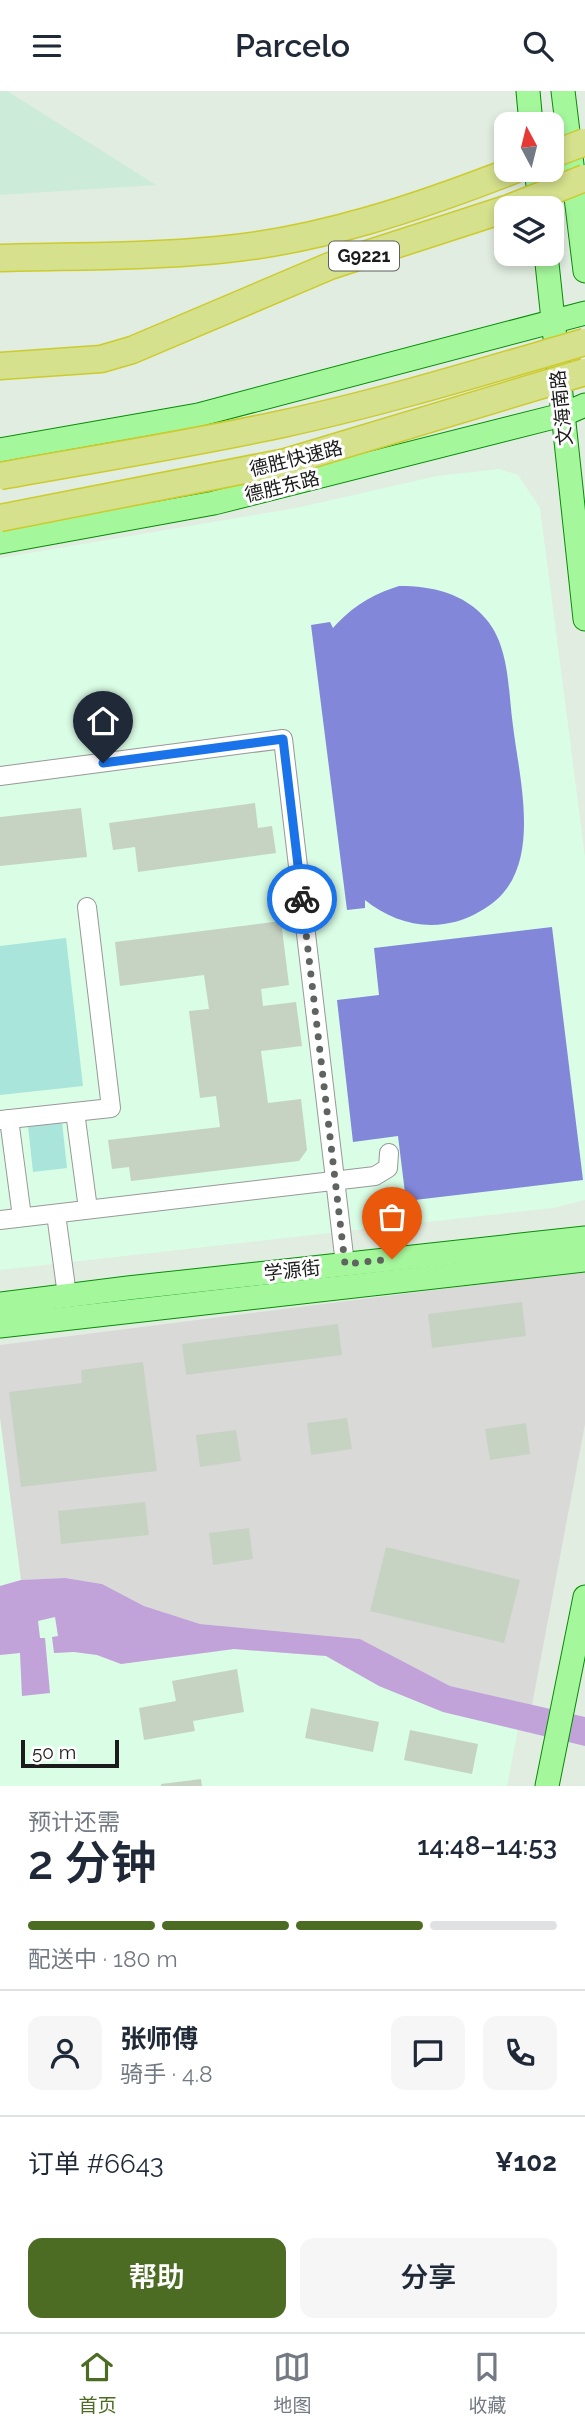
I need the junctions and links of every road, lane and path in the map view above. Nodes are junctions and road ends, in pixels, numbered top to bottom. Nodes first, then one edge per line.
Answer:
1 (528, 91) edge
2 (563, 91) edge
3 (530, 112) edge
4 (585, 142) edge
5 (564, 150) edge
6 (494, 177) edge
7 (585, 178) edge
8 (540, 196) edge
9 (494, 213) edge
10 (0, 258) edge
11 (546, 266) edge
12 (585, 271) edge
13 (585, 313) edge
14 (553, 322) junction
15 (585, 342) edge
16 (0, 366) edge
17 (585, 372) edge
18 (585, 405) edge
19 (562, 415) junction
20 (0, 450) edge
21 (0, 476) edge
22 (0, 519) edge
23 (0, 542) edge
24 (585, 619) edge
25 (0, 776) edge
26 (87, 907) dead end
27 (75, 1112) junction
28 (5, 1120) edge
29 (388, 1153) dead end
30 (335, 1181) junction
31 (88, 1209) junction
32 (56, 1214) junction
33 (22, 1217) junction
34 (0, 1220) edge
35 (585, 1238) edge
36 (585, 1260) edge
37 (345, 1264) junction
38 (67, 1296) junction
39 (0, 1304) edge
40 (0, 1326) edge
41 (585, 1598) edge
42 (547, 1786) edge

1 - 3 main road
2 - 12 main road
4 - 5 highway, bridge
6 - 10 highway, G9221
7 - 8 highway, G9221, bridge
9 - 16 highway, G9221
11 - 14 main road, 文海南路
13 - 14 main road
14 - 19 main road, 文海南路
14 - 20 main road
15 - 21 highway, 德胜快速路, bridge
17 - 22 highway, 德胜快速路, bridge
18 - 19 main road, 德胜东路
19 - 23 main road, 德胜东路
19 - 24 main road, 文海南路
25 - 30 street
26 - 27 street
27 - 28 street
27 - 31 street
28 - 33 street
29 - 30 street
30 - 31 street
30 - 37 street
31 - 32 street
32 - 33 street
32 - 38 street
33 - 34 street
35 - 37 main road, 学源街
36 - 40 main road
37 - 38 main road, 学源街
38 - 39 main road, 学源街
41 - 42 main road

